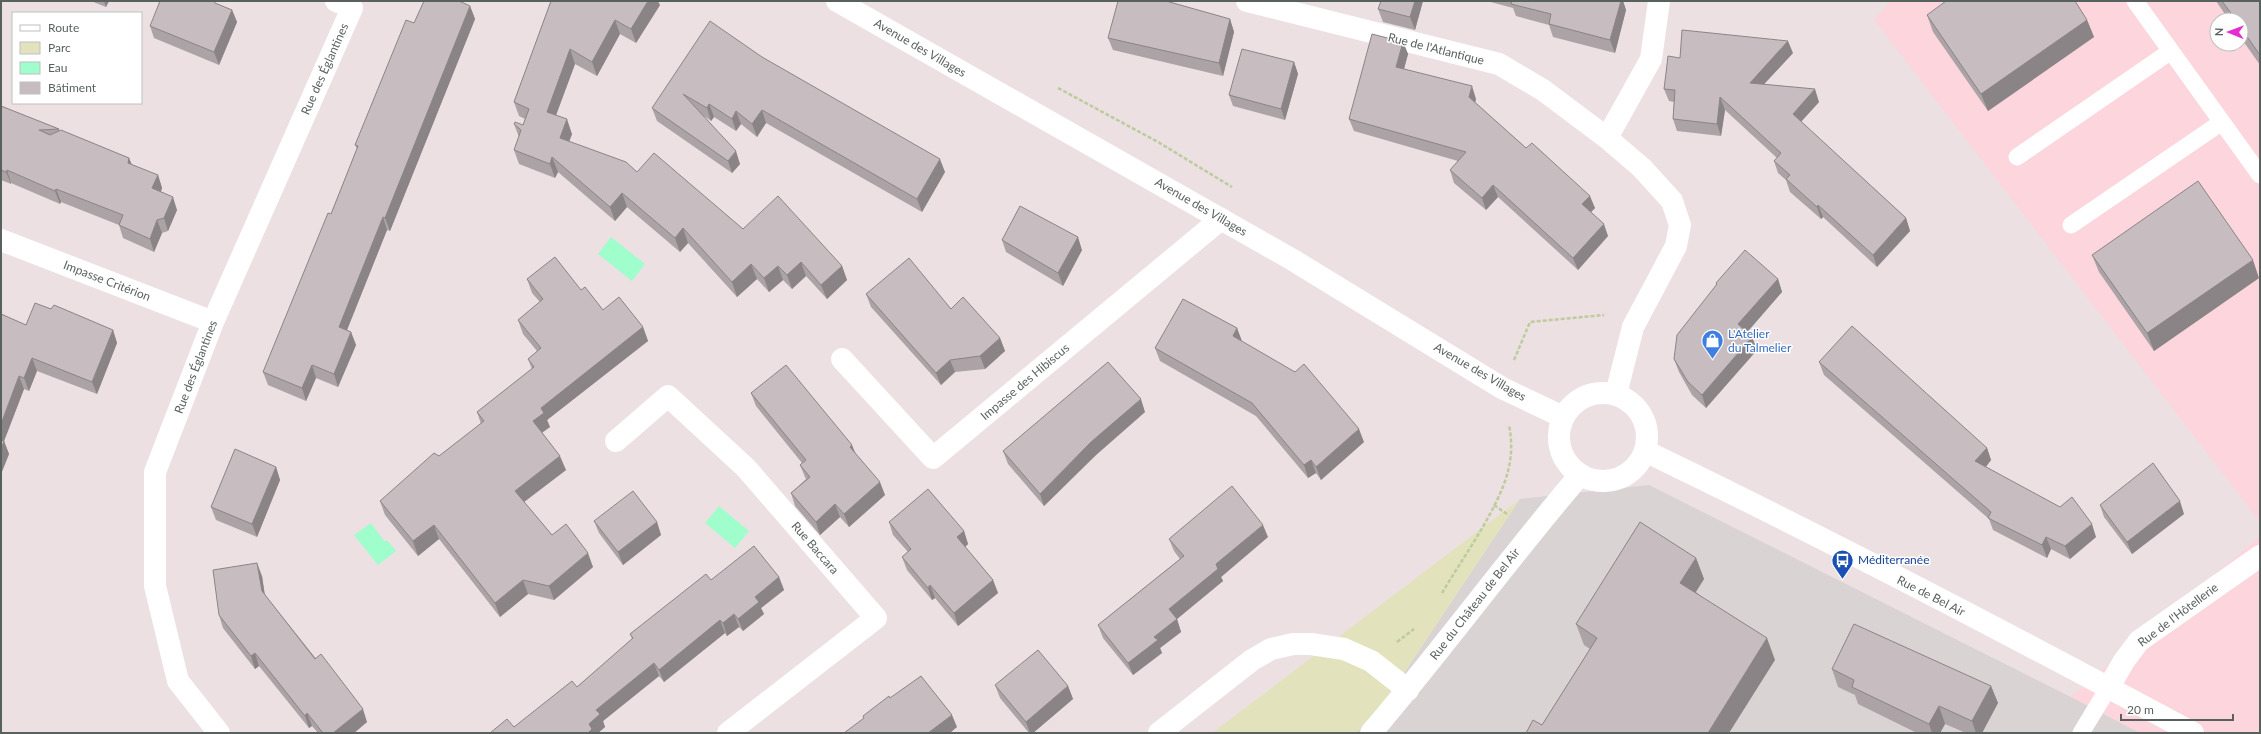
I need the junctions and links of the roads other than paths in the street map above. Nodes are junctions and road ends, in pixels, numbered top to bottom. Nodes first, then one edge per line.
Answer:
1 (837, 1) edge
2 (1247, 1) edge
3 (1659, 1) edge
4 (2135, 1) edge
5 (344, 4) edge
6 (2171, 51) junction
7 (2222, 122) junction
8 (1607, 138) junction
9 (2017, 157) dead end
10 (2260, 175) edge
11 (1221, 218) junction
12 (2071, 225) dead end
13 (1, 240) edge
14 (213, 322) junction
15 (842, 359) dead end
16 (1616, 394) junction
17 (1563, 417) junction
18 (616, 441) dead end
19 (1646, 451) junction
20 (1580, 475) junction
21 (2260, 556) edge
22 (2109, 688) junction
23 (1408, 690) junction
24 (219, 733) edge
25 (728, 733) edge
26 (1159, 733) edge
27 (1371, 733) edge
28 (2081, 733) edge
29 (2193, 733) edge

1 - 11 street, Avenue des Villages
2 - 8 street, Rue de l'Atlantique
3 - 8 street
4 - 6 lane
5 - 14 street, Rue des Églantines
6 - 7 lane
6 - 9 lane
7 - 10 lane
7 - 12 lane
8 - 16 street, Rue de l'Atlantique
11 - 15 street, Impasse des Hibiscus
11 - 17 street, Avenue des Villages
13 - 14 street, Impasse Critérion
14 - 24 street, Rue des Églantines
16 - 17 street
16 - 19 street
17 - 20 street
18 - 25 street, Rue Baccara
19 - 20 street
19 - 22 street, Rue de Bel Air
20 - 23 street, Rue du Château de Bel Air
21 - 22 street, Rue de l'Hôtellerie
22 - 28 lane
22 - 29 street, Rue de Bel Air
23 - 26 street
23 - 27 street, Rue du Château de Bel Air

